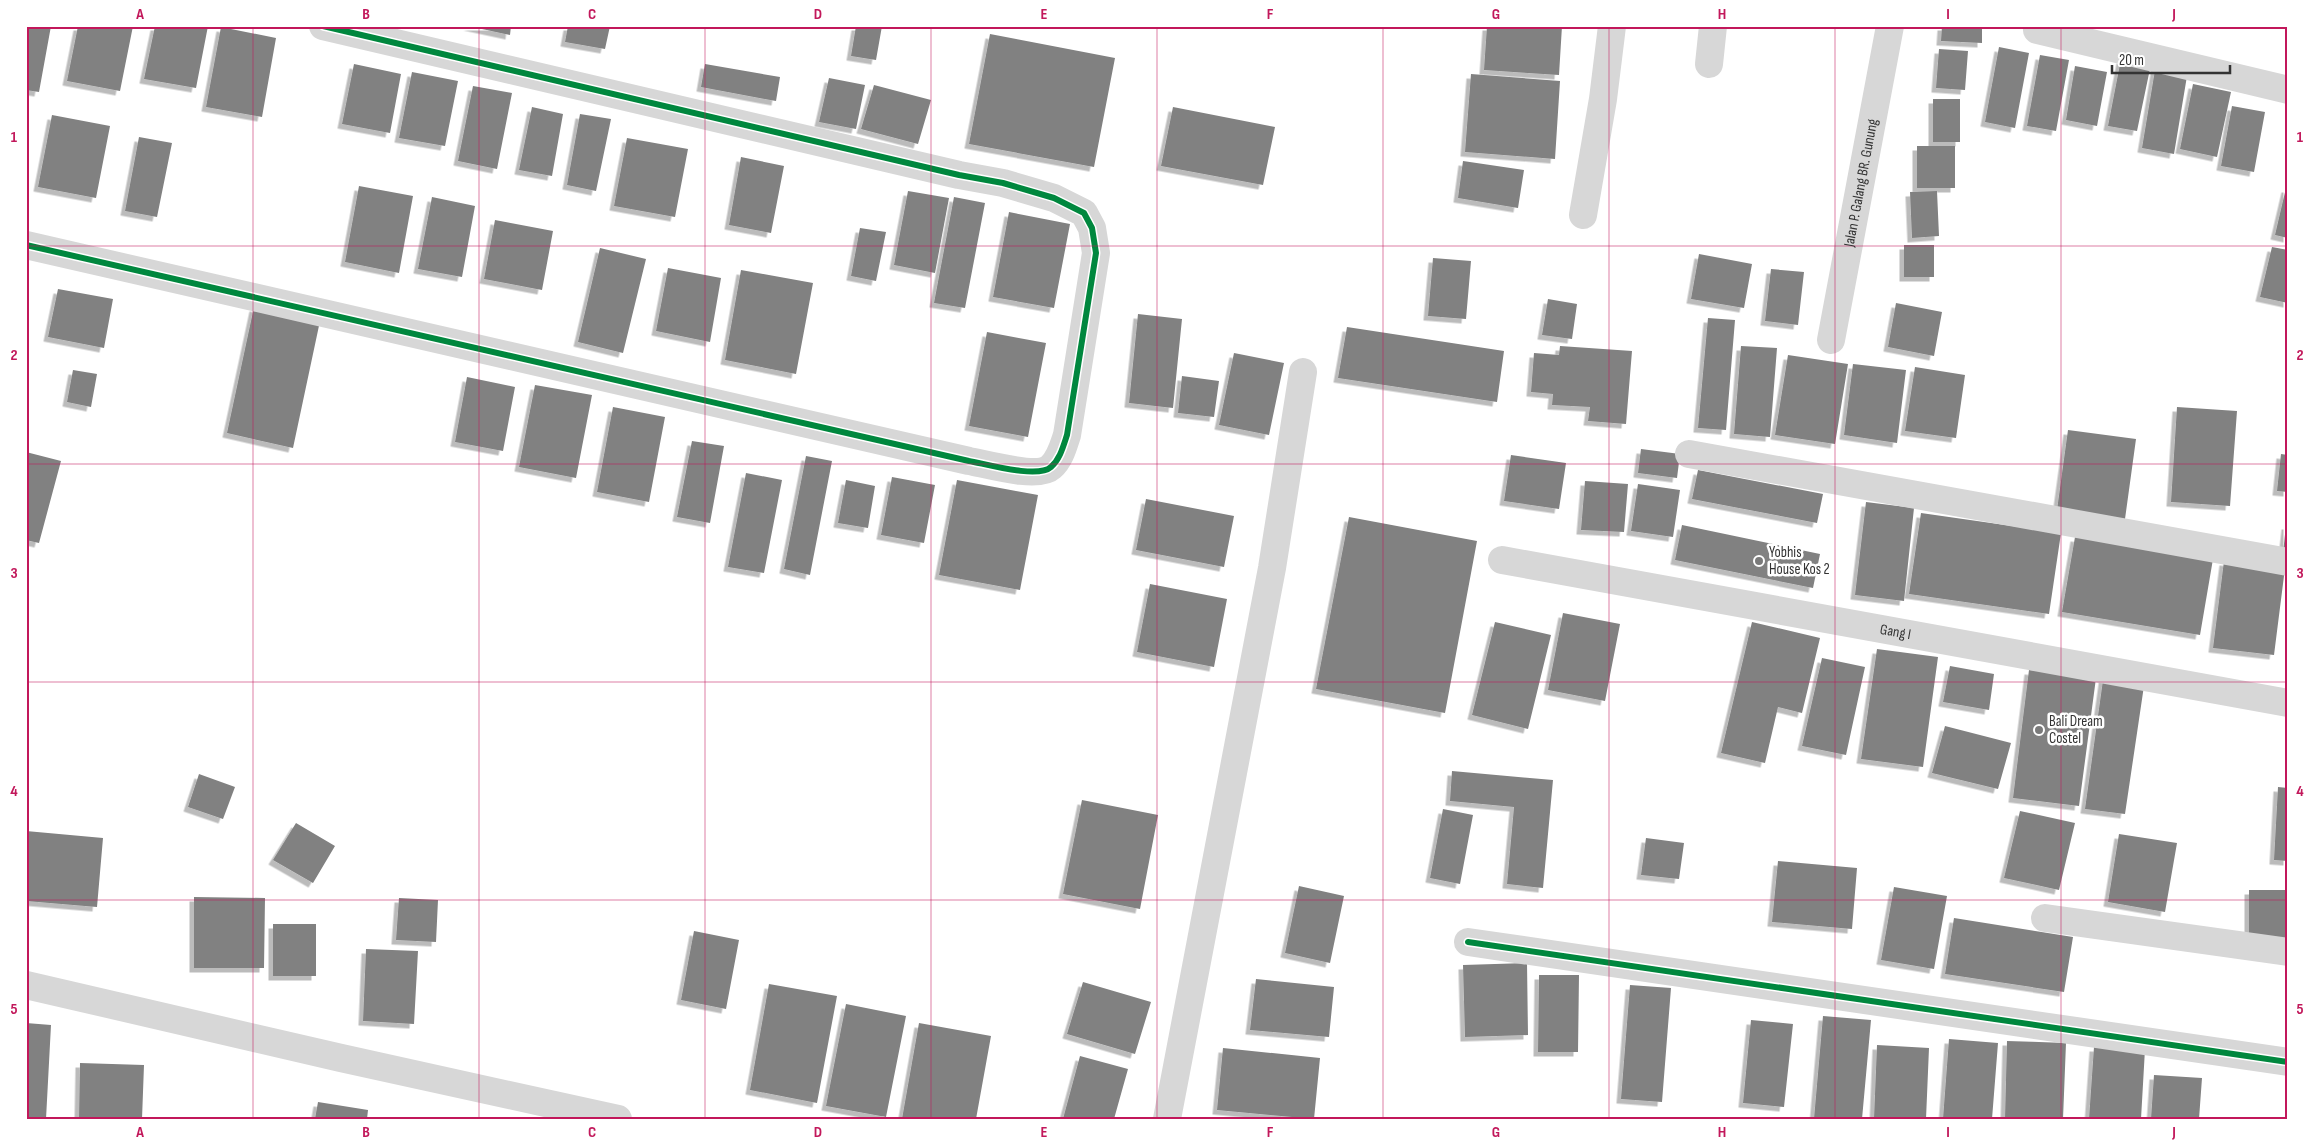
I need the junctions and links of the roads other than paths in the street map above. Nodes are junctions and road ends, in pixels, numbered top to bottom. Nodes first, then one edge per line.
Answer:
1 (323, 26) edge
2 (1612, 26) edge
3 (1714, 26) edge
4 (1890, 26) edge
5 (2037, 30) dead end
6 (1709, 64) dead end
7 (2288, 90) edge
8 (1583, 215) dead end
9 (26, 245) edge
10 (1831, 340) dead end
11 (1303, 372) dead end
12 (1689, 454) dead end
13 (1502, 560) dead end
14 (2288, 562) edge
15 (2288, 703) edge
16 (2045, 918) dead end
17 (1468, 942) dead end
18 (2288, 952) edge
19 (26, 985) edge
20 (2288, 1062) edge
21 (618, 1119) edge
22 (1167, 1119) edge

1 - 9 street
2 - 8 street
3 - 6 street
4 - 10 street, Jalan P. Galang BR. Gunung
5 - 7 street
11 - 22 street
12 - 14 street
13 - 15 street, Gang I
16 - 18 street
17 - 20 street
19 - 21 street

